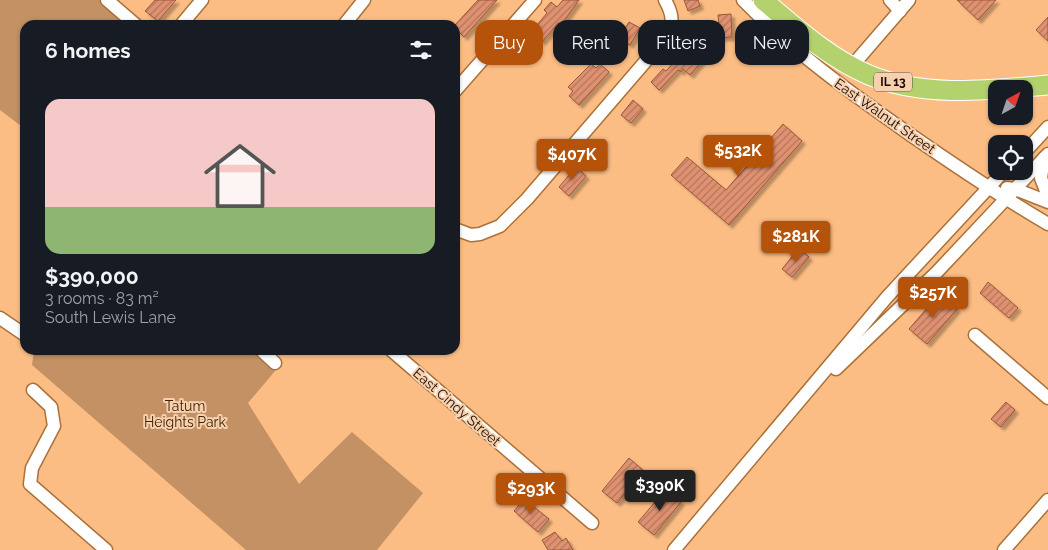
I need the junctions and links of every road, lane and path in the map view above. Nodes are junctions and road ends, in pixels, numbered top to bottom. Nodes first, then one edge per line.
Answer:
1 (107, 0) edge
2 (202, 0) edge
3 (364, 0) edge
4 (534, 0) edge
5 (665, 0) edge
6 (743, 0) edge
7 (763, 0) edge
8 (890, 0) edge
9 (909, 0) edge
10 (900, 11) junction
11 (130, 20) edge
12 (185, 20) edge
13 (348, 20) edge
14 (852, 66) junction
15 (460, 85) edge
16 (1048, 85) edge
17 (1048, 127) edge
18 (1033, 143) edge
19 (1046, 156) edge
20 (994, 180) edge
21 (987, 187) junction
22 (1015, 189) junction
23 (1048, 196) edge
24 (1005, 199) junction
25 (1048, 202) edge
26 (1048, 224) edge
27 (460, 231) edge
28 (0, 318) edge
29 (20, 332) edge
30 (974, 335) dead end
31 (266, 355) edge
32 (397, 355) edge
33 (275, 363) dead end
34 (33, 390) dead end
35 (1048, 398) edge
36 (796, 406) junction
37 (1048, 500) edge
38 (592, 522) dead end
39 (106, 550) edge
40 (674, 550) edge
41 (1004, 550) edge

1 - 11 street
2 - 12 street
3 - 13 street
4 - 15 street
5 - 27 street
6 - 21 street, East Walnut Street
7 - 14 highway, East Walnut Street / IL 13
8 - 10 street
9 - 10 street
10 - 14 street
14 - 16 highway, East Walnut Street / IL 13
17 - 18 street
19 - 22 street
19 - 23 street
20 - 21 street
21 - 22 street
21 - 24 street, East Walnut Street
21 - 36 street
22 - 24 street
22 - 25 street
24 - 26 street, East Walnut Street
24 - 36 street
28 - 29 street
30 - 35 street
31 - 33 street
32 - 38 street, East Cindy Street
34 - 39 street
36 - 40 street
37 - 41 street

